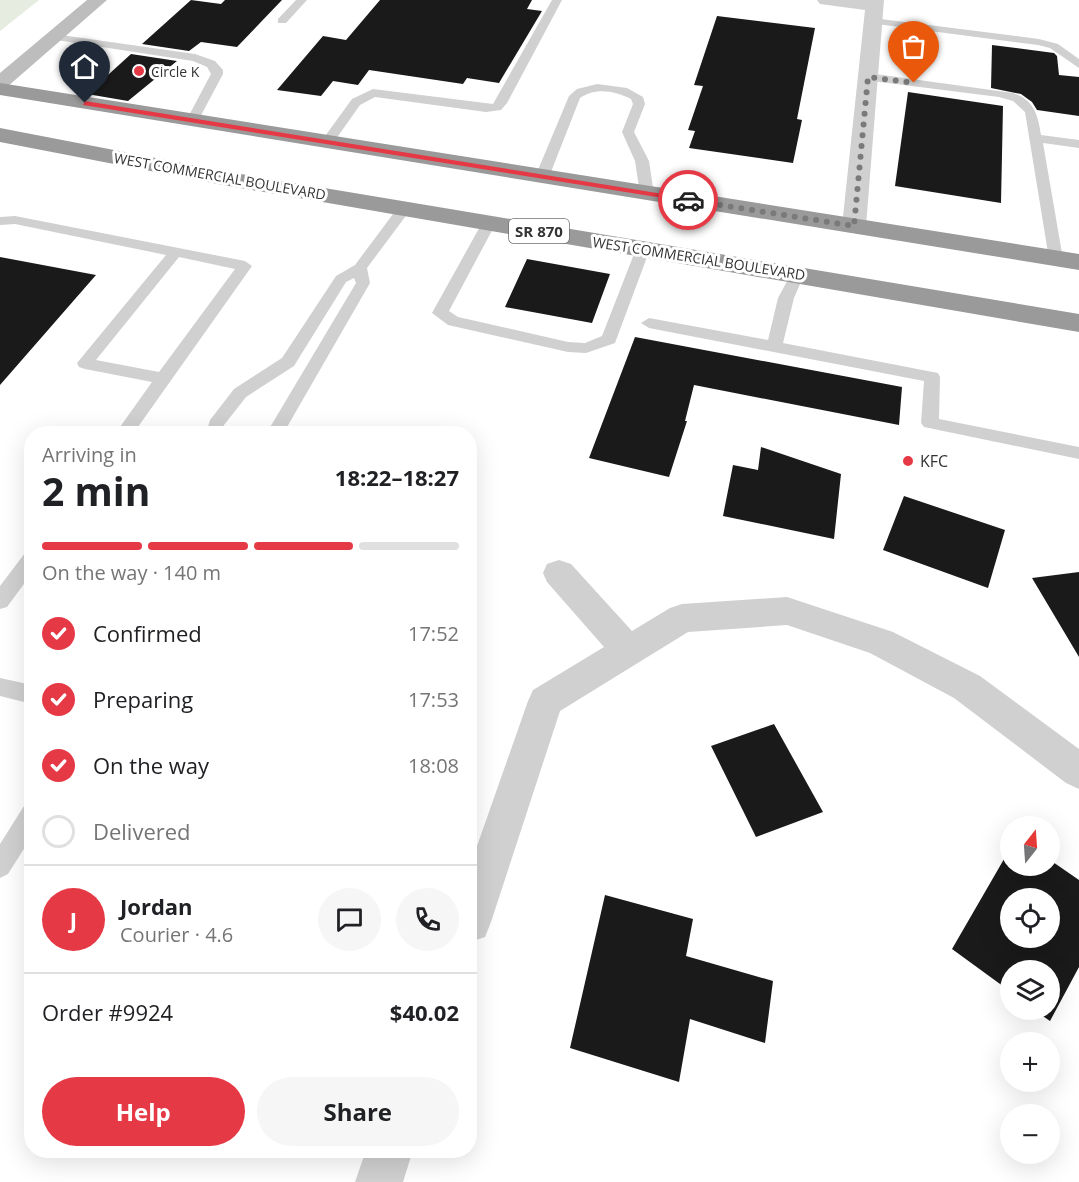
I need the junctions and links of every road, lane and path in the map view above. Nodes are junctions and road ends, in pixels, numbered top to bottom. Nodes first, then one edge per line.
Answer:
1 (98, 0) edge
2 (302, 0) edge
3 (557, 0) edge
4 (826, 0) edge
5 (874, 9) edge
6 (282, 21) dead end
7 (54, 37) junction
8 (1079, 64) edge
9 (868, 77) junction
10 (0, 83) edge
11 (0, 89) edge
12 (192, 121) junction
13 (0, 135) edge
14 (1035, 138) junction
15 (32, 141) junction
16 (326, 143) junction
17 (1079, 144) edge
18 (542, 177) junction
19 (647, 194) junction
20 (404, 209) junction
21 (0, 221) edge
22 (489, 223) junction
23 (854, 226) junction
24 (643, 249) junction
25 (176, 252) junction
26 (1056, 259) junction
27 (1079, 262) edge
28 (360, 268) junction
29 (796, 275) junction
30 (649, 323) dead end
31 (1079, 323) edge
32 (774, 347) junction
33 (163, 379) junction
34 (129, 426) edge
35 (216, 426) edge
36 (279, 426) edge
37 (1079, 453) edge
38 (24, 569) edge
39 (560, 573) dead end
40 (0, 601) edge
41 (628, 650) junction
42 (0, 687) edge
43 (24, 693) edge
44 (1079, 771) edge
45 (24, 827) edge
46 (0, 866) edge
47 (477, 902) edge
48 (387, 1158) edge
49 (379, 1182) edge

1 - 7 street
2 - 6 lane
3 - 16 lane
4 - 5 street
5 - 8 lane
5 - 9 street
7 - 10 street
7 - 12 lane
9 - 14 lane
9 - 23 street
11 - 12 highway
12 - 16 highway
13 - 15 highway, WEST COMMERCIAL BOULEVARD / SR 870
14 - 17 lane
14 - 26 lane
15 - 18 highway
15 - 20 highway, WEST COMMERCIAL BOULEVARD / SR 870
16 - 18 highway
18 - 19 highway
18 - 19 lane
19 - 23 highway
20 - 22 highway, WEST COMMERCIAL BOULEVARD / SR 870
20 - 28 lane
21 - 25 lane
22 - 24 highway, WEST COMMERCIAL BOULEVARD / SR 870
22 - 24 lane
23 - 26 highway
24 - 29 highway, WEST COMMERCIAL BOULEVARD / SR 870
25 - 33 lane
25 - 33 lane
26 - 27 highway
28 - 35 lane
28 - 36 lane
29 - 31 highway, WEST COMMERCIAL BOULEVARD / SR 870
29 - 32 lane
30 - 32 lane
32 - 37 lane
33 - 34 lane
38 - 40 lane
39 - 41 street
41 - 44 street
41 - 47 street
42 - 43 lane
45 - 46 lane
48 - 49 street

